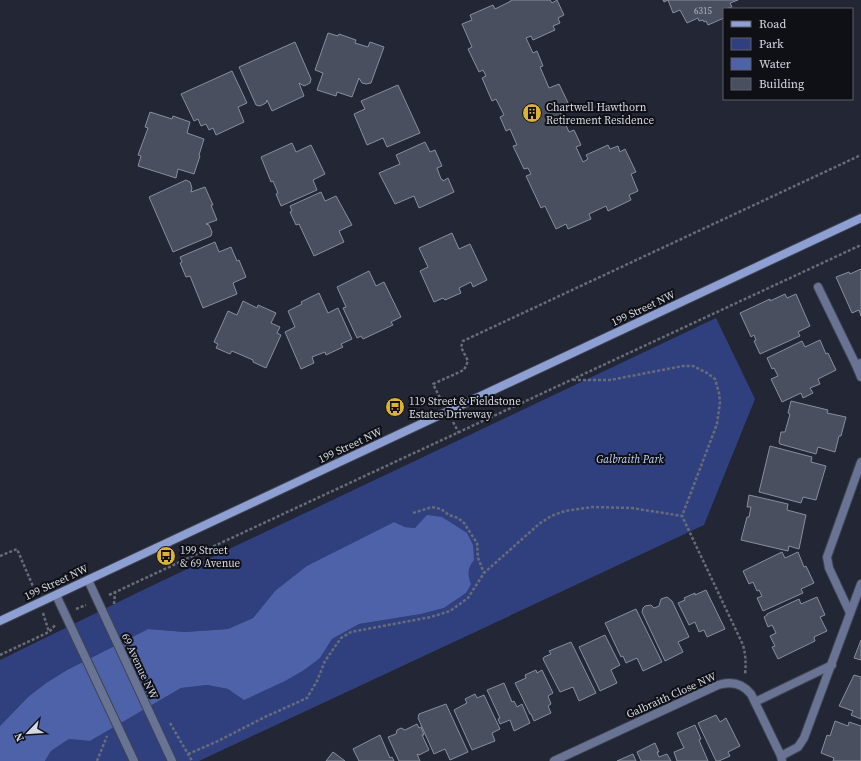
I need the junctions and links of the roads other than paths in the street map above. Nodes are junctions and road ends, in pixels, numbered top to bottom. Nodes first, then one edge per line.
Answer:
1 (861, 218) edge
2 (818, 287) dead end
3 (858, 364) edge
4 (861, 377) edge
5 (861, 462) edge
6 (88, 580) junction
7 (861, 584) edge
8 (56, 595) junction
9 (850, 613) junction
10 (0, 621) edge
11 (832, 665) junction
12 (755, 702) junction
13 (781, 758) edge
14 (134, 761) edge
15 (172, 761) edge
16 (554, 761) edge

1 - 6 main road, 199 Street NW
2 - 3 street
3 - 4 street
5 - 9 street
6 - 8 main road, 199 Street NW
6 - 15 street, 69 Avenue NW
7 - 9 street
8 - 10 main road, 199 Street NW
8 - 14 street
9 - 11 street
11 - 12 street
11 - 13 street
12 - 13 street
12 - 16 street, Galbraith Close NW

